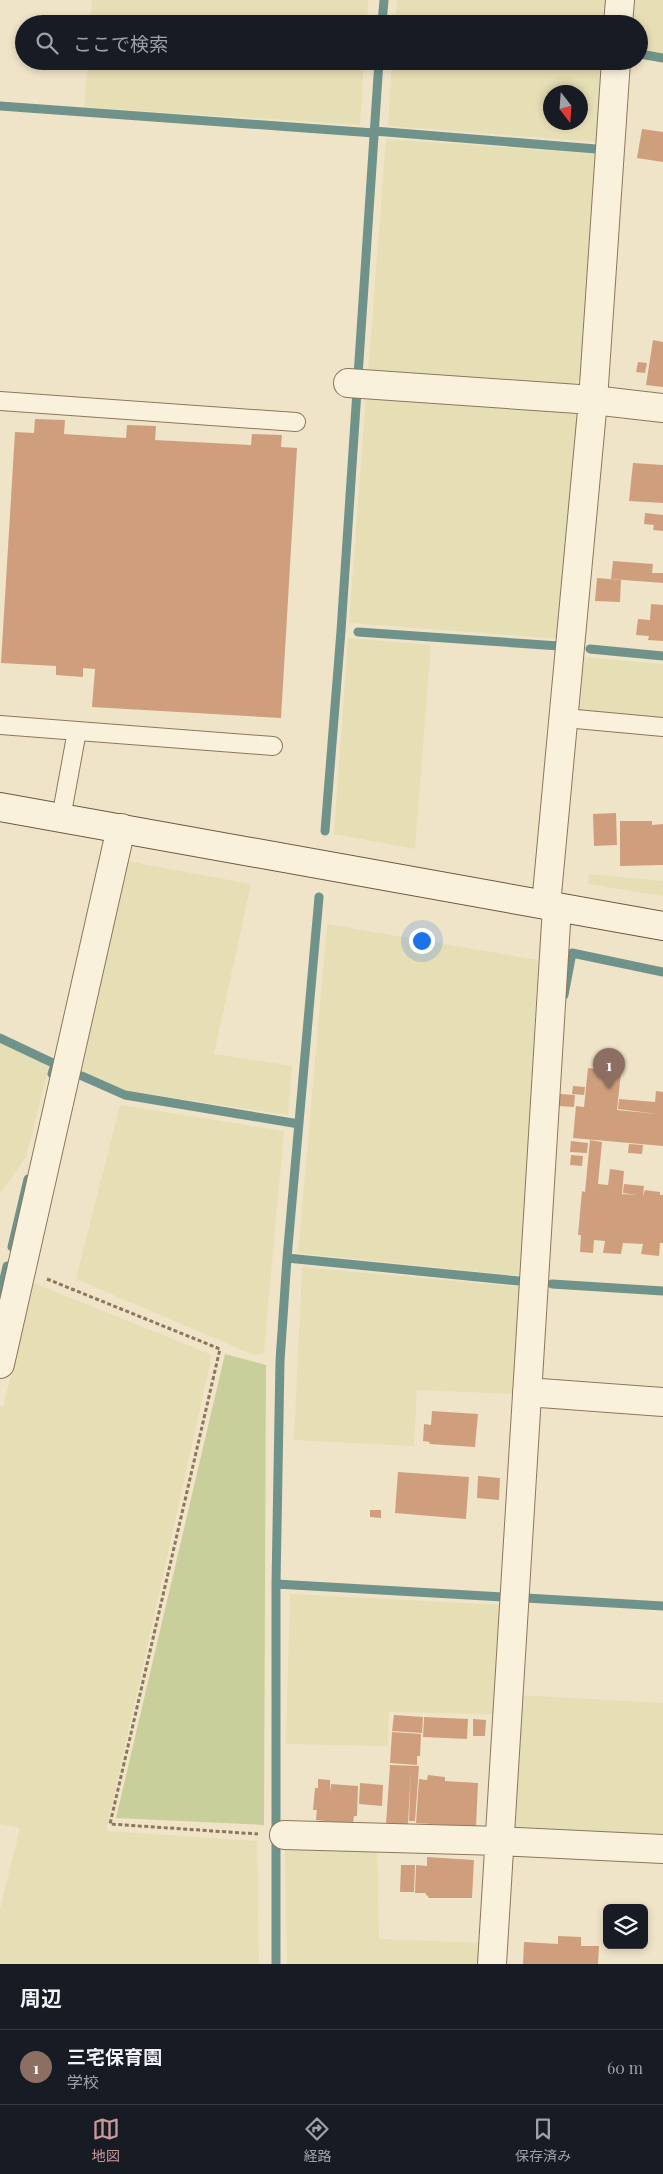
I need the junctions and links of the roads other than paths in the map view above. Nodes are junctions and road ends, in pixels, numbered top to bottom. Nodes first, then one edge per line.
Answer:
1 (620, 0) edge
2 (619, 15) edge
3 (615, 70) edge
4 (358, 384) dead end
5 (593, 400) junction
6 (0, 401) edge
7 (663, 408) edge
8 (296, 422) dead end
9 (565, 718) junction
10 (0, 725) edge
11 (663, 727) edge
12 (76, 731) junction
13 (273, 746) dead end
14 (0, 807) edge
15 (61, 818) junction
16 (121, 828) junction
17 (552, 906) junction
18 (663, 926) edge
19 (0, 1364) edge
20 (527, 1392) junction
21 (663, 1402) edge
22 (273, 1835) road end
23 (500, 1841) junction
24 (663, 1850) edge
25 (492, 1964) edge

1 - 2 street
3 - 5 street
4 - 5 street
5 - 7 street
5 - 9 street
6 - 8 lane
9 - 11 lane
9 - 17 street
10 - 12 lane
12 - 13 lane
12 - 15 lane
14 - 15 street
15 - 16 street
16 - 17 street
16 - 19 street
17 - 18 street
17 - 20 street
20 - 21 street
20 - 23 street
22 - 23 street
23 - 24 street
23 - 25 street

